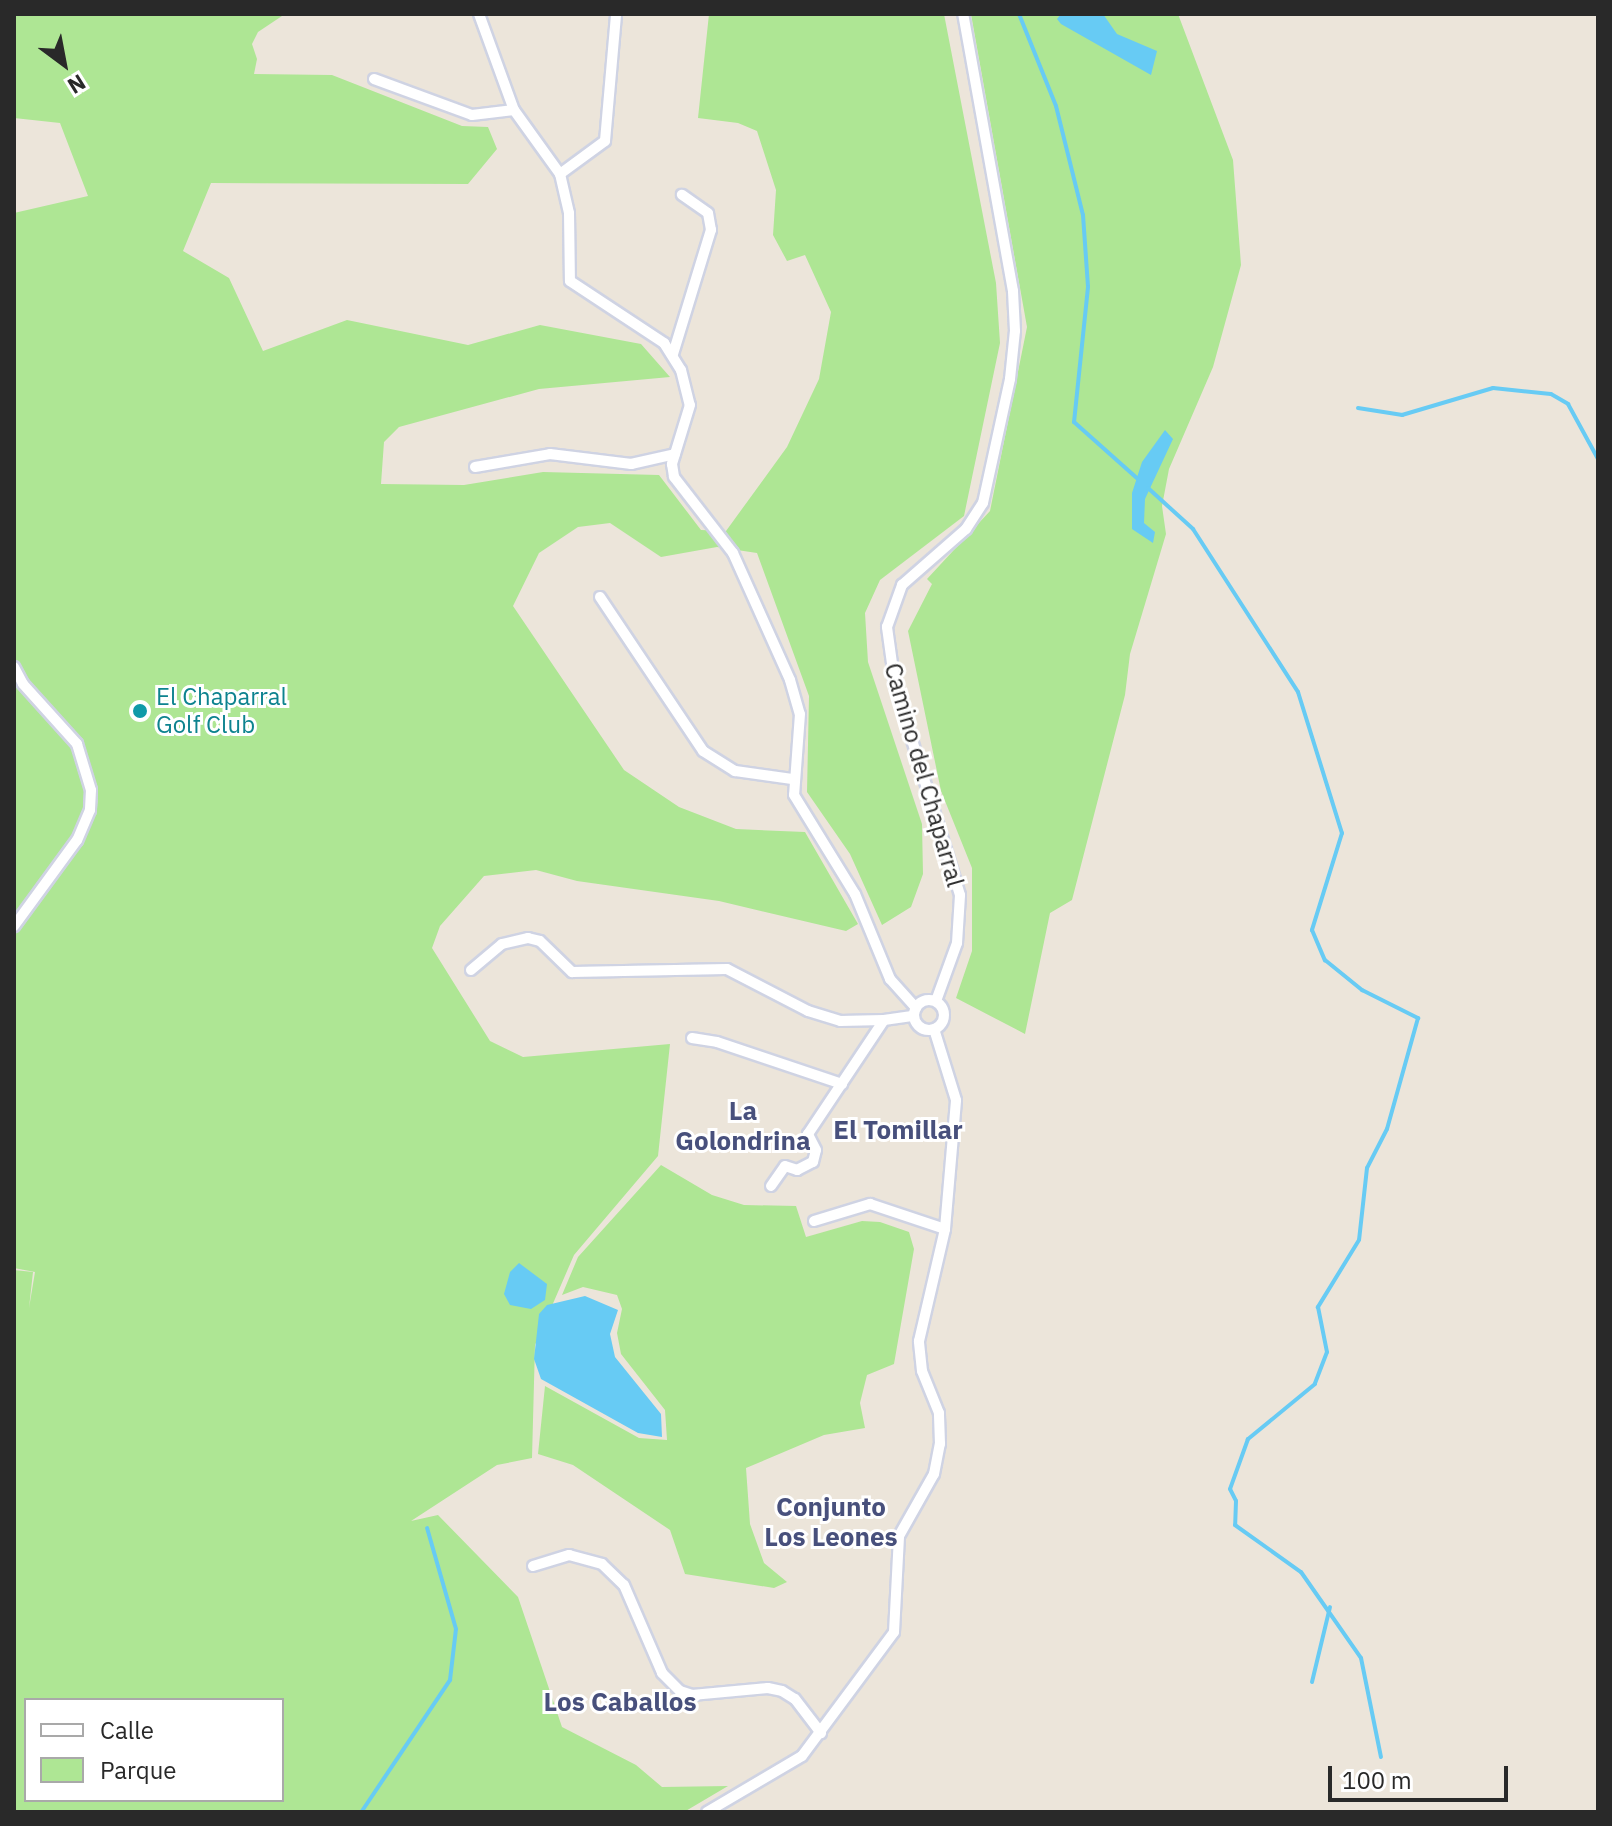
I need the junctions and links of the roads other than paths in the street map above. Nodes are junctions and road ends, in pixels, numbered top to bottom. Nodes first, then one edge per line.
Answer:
1 (479, 14) edge
2 (616, 14) edge
3 (963, 14) edge
4 (374, 79) dead end
5 (514, 110) junction
6 (560, 174) junction
7 (682, 195) dead end
8 (673, 354) junction
9 (675, 454) junction
10 (475, 467) dead end
11 (600, 597) dead end
12 (14, 667) edge
13 (792, 779) junction
14 (14, 926) edge
15 (471, 970) dead end
16 (936, 1001) junction
17 (915, 1012) junction
18 (884, 1020) junction
19 (934, 1029) junction
20 (692, 1038) dead end
21 (842, 1084) junction
22 (771, 1186) dead end
23 (814, 1221) dead end
24 (945, 1229) junction
25 (533, 1566) dead end
26 (821, 1733) junction
27 (707, 1812) edge

1 - 5 street
2 - 6 street
3 - 16 street, Camino del Chaparral
4 - 5 street
5 - 6 street
6 - 8 street
7 - 8 street
8 - 9 street
9 - 10 street
9 - 13 street
11 - 13 street
12 - 14 street
13 - 17 street
15 - 18 street
16 - 17 street
16 - 19 street
17 - 18 street
17 - 19 street
18 - 21 street
19 - 24 street
20 - 21 street
21 - 22 street
23 - 24 street
24 - 26 street
25 - 26 street
26 - 27 street

